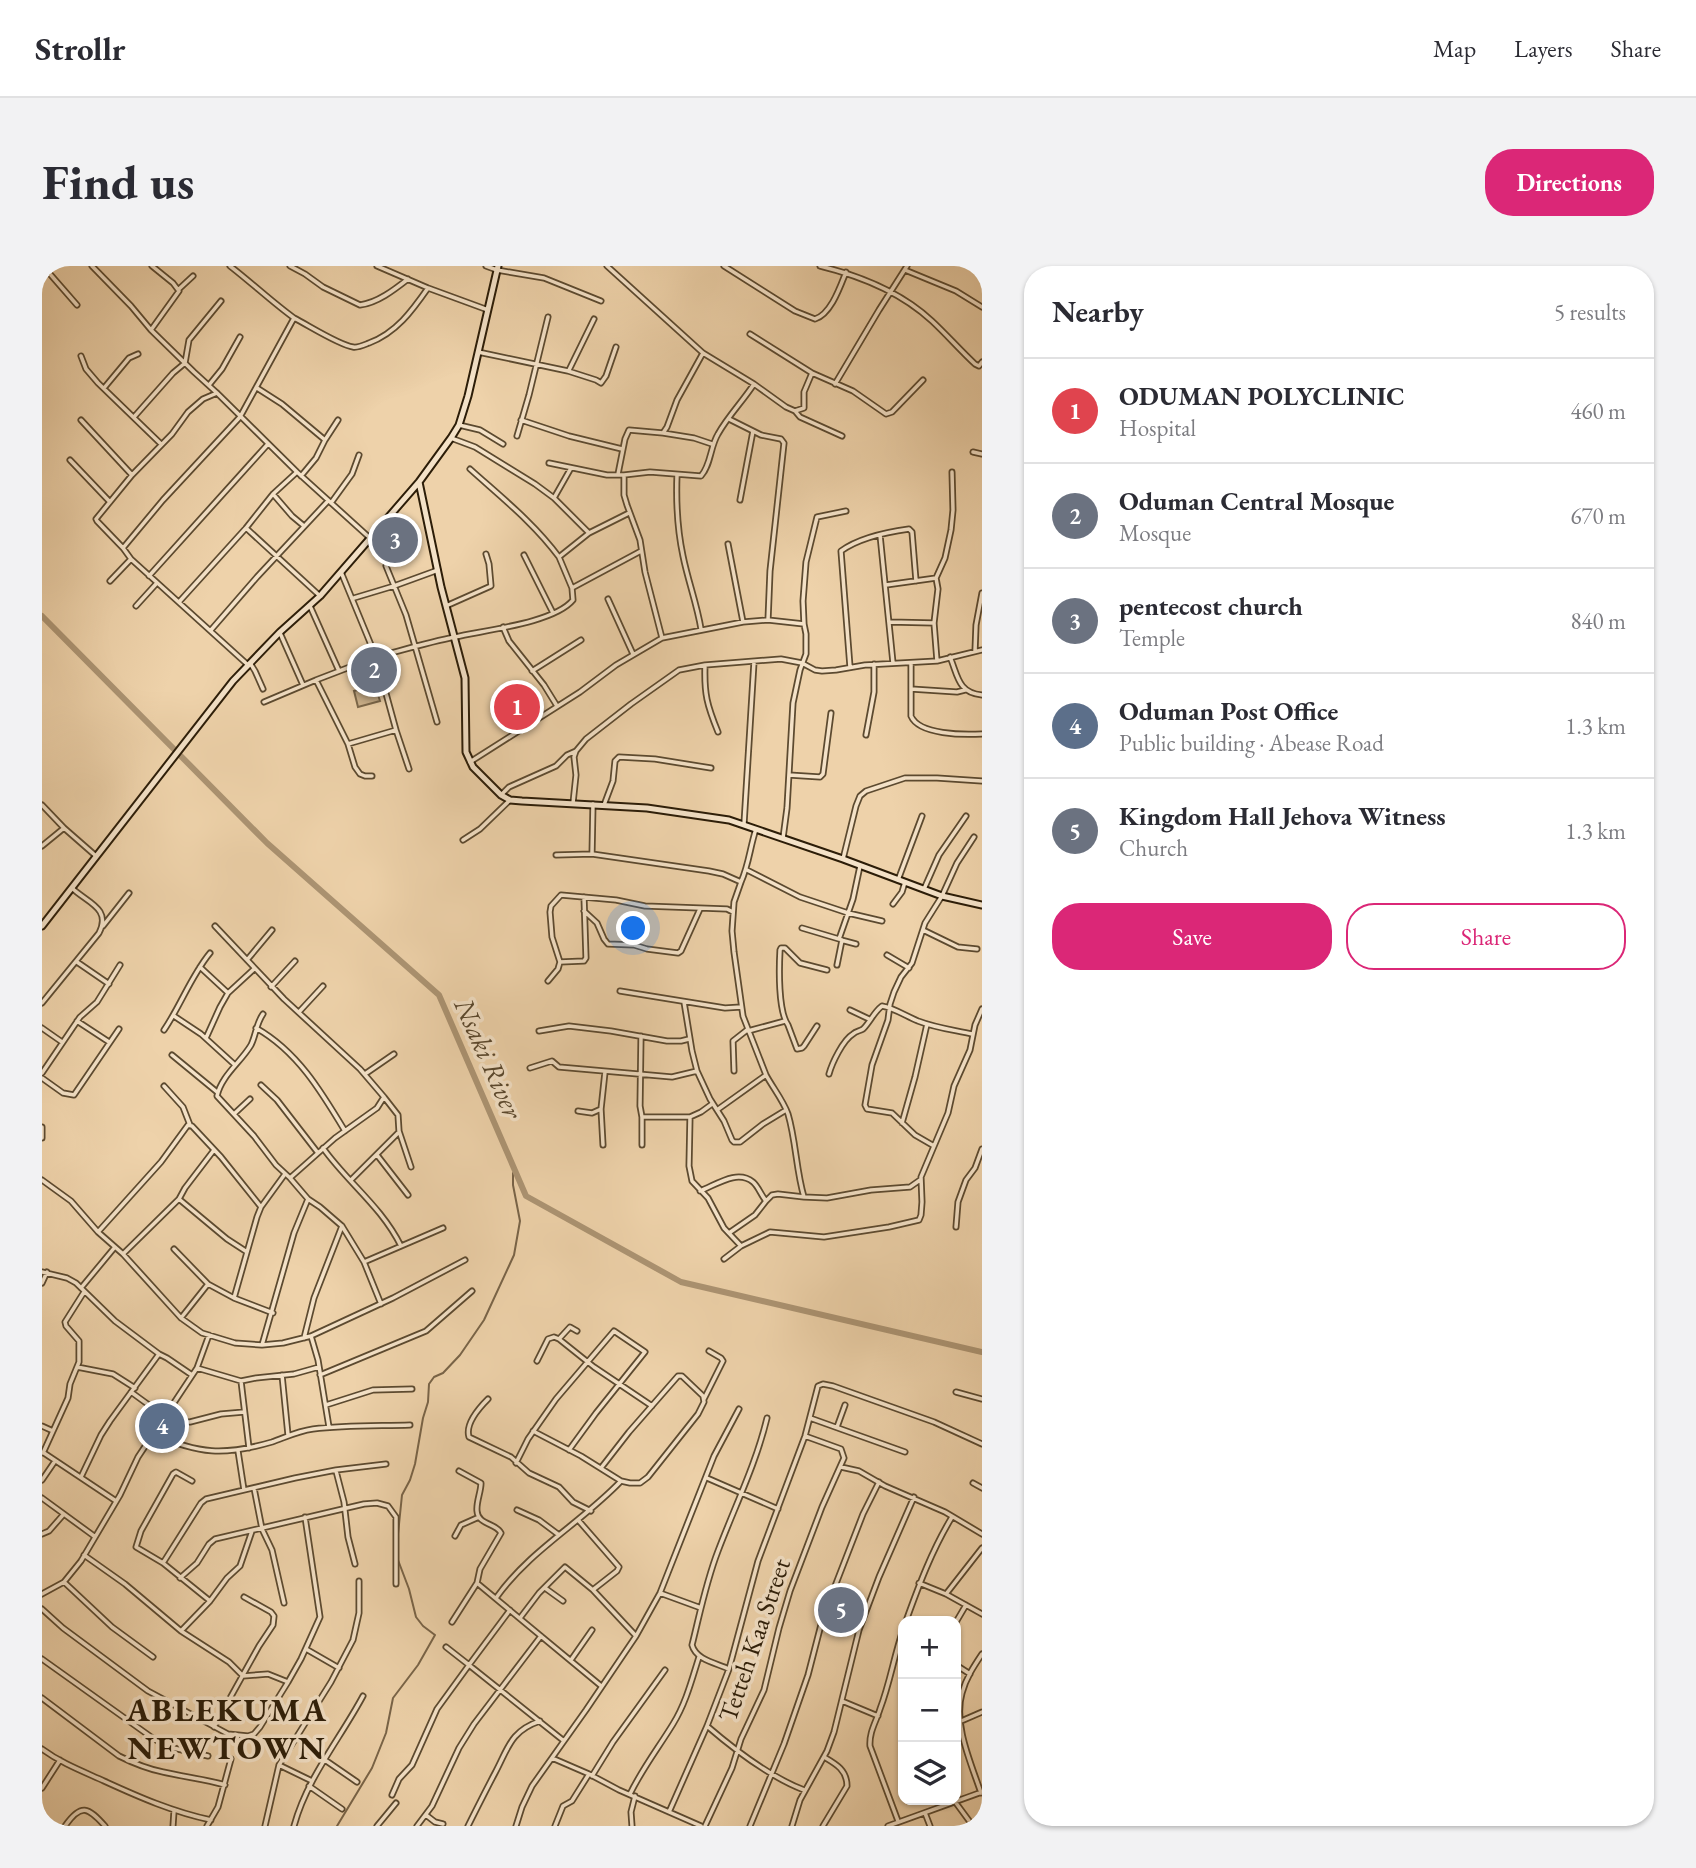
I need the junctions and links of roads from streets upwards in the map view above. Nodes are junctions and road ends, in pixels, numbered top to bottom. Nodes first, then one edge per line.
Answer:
1 (43, 266) edge
2 (92, 266) edge
3 (152, 266) edge
4 (230, 266) edge
5 (290, 266) edge
6 (377, 266) edge
7 (486, 266) edge
8 (607, 266) edge
9 (724, 266) edge
10 (820, 266) edge
11 (497, 268) edge
12 (906, 268) edge
13 (846, 272) junction
14 (192, 276) dead end
15 (408, 279) junction
16 (428, 288) junction
17 (179, 289) junction
18 (891, 291) junction
19 (221, 301) dead end
20 (601, 301) dead end
21 (77, 304) dead end
22 (982, 307) edge
23 (488, 310) junction
24 (548, 317) dead end
25 (294, 318) junction
26 (594, 319) dead end
27 (151, 330) junction
28 (750, 334) dead end
29 (240, 337) dead end
30 (616, 347) dead end
31 (478, 352) junction
32 (703, 353) junction
33 (138, 354) dead end
34 (81, 356) dead end
35 (982, 362) edge
36 (185, 363) junction
37 (536, 364) junction
38 (568, 370) junction
39 (812, 373) junction
40 (923, 380) dead end
41 (754, 384) junction
42 (835, 384) junction
43 (209, 386) junction
44 (104, 388) junction
45 (257, 388) junction
46 (217, 393) junction
47 (794, 411) junction
48 (134, 417) junction
49 (240, 417) junction
50 (729, 419) junction
51 (81, 420) dead end
52 (338, 420) dead end
53 (522, 420) junction
54 (458, 425) junction
55 (753, 431) junction
56 (663, 433) junction
57 (517, 436) dead end
58 (842, 436) dead end
59 (451, 438) junction
60 (325, 440) junction
61 (162, 444) junction
62 (268, 444) junction
63 (503, 444) dead end
64 (713, 444) junction
65 (622, 449) junction
66 (973, 452) dead end
67 (982, 454) edge
68 (359, 455) dead end
69 (70, 460) dead end
70 (550, 463) dead end
71 (571, 468) junction
72 (470, 469) dead end
73 (951, 472) dead end
74 (299, 474) junction
75 (618, 474) junction
76 (132, 475) junction
77 (624, 475) junction
78 (677, 475) junction
79 (419, 482) junction
80 (273, 494) junction
81 (554, 498) junction
82 (740, 500) dead end
83 (110, 502) junction
84 (329, 502) junction
85 (846, 511) dead end
86 (629, 513) junction
87 (304, 526) junction
88 (246, 528) junction
89 (589, 533) junction
90 (880, 535) junction
91 (370, 539) junction
92 (728, 544) dead end
93 (122, 548) junction
94 (641, 551) junction
95 (486, 554) dead end
96 (524, 555) dead end
97 (276, 556) junction
98 (559, 557) junction
99 (131, 559) junction
100 (386, 566) dead end
101 (438, 570) junction
102 (341, 572) junction
103 (149, 576) junction
104 (936, 578) junction
105 (110, 581) dead end
106 (916, 581) junction
107 (156, 584) junction
108 (886, 585) junction
109 (394, 586) junction
110 (572, 588) junction
111 (982, 593) edge
112 (320, 596) junction
113 (353, 599) junction
114 (608, 599) dead end
115 (179, 601) junction
116 (136, 606) dead end
117 (310, 606) junction
118 (446, 606) junction
119 (553, 613) junction
120 (768, 620) junction
121 (743, 622) junction
122 (890, 622) junction
123 (804, 624) junction
124 (934, 624) junction
125 (503, 627) junction
126 (701, 629) junction
127 (211, 630) junction
128 (280, 632) junction
129 (454, 637) junction
130 (662, 638) junction
131 (581, 640) dead end
132 (416, 647) junction
133 (982, 650) edge
134 (975, 651) junction
135 (633, 654) junction
136 (376, 657) junction
137 (950, 657) junction
138 (754, 661) junction
139 (937, 661) junction
140 (802, 663) junction
141 (893, 663) junction
142 (249, 664) junction
143 (874, 664) junction
144 (911, 664) junction
145 (705, 665) junction
146 (850, 667) junction
147 (339, 671) junction
148 (532, 671) junction
149 (316, 680) junction
150 (303, 685) junction
151 (263, 689) dead end
152 (911, 689) junction
153 (965, 690) junction
154 (982, 695) edge
155 (264, 702) dead end
156 (557, 706) junction
157 (831, 713) dead end
158 (437, 722) dead end
159 (396, 730) junction
160 (718, 732) dead end
161 (982, 734) edge
162 (866, 736) dead end
163 (348, 744) junction
164 (576, 751) junction
165 (470, 762) junction
166 (711, 768) dead end
167 (409, 769) dead end
168 (789, 775) junction
169 (372, 776) dead end
170 (982, 781) edge
171 (501, 795) junction
172 (510, 800) junction
173 (573, 803) junction
174 (593, 804) junction
175 (42, 805) edge
176 (604, 805) junction
177 (922, 816) dead end
178 (966, 816) dead end
179 (744, 824) junction
180 (64, 828) junction
181 (756, 829) junction
182 (974, 837) dead end
183 (783, 838) junction
184 (463, 840) dead end
185 (42, 846) edge
186 (592, 854) junction
187 (556, 855) dead end
188 (96, 856) junction
189 (843, 859) junction
190 (860, 866) junction
191 (747, 870) junction
192 (898, 880) junction
193 (741, 882) junction
194 (905, 883) junction
195 (72, 888) junction
196 (923, 890) junction
197 (129, 893) dead end
198 (942, 896) junction
199 (584, 897) junction
200 (893, 904) dead end
201 (982, 905) edge
202 (700, 909) junction
203 (584, 911) junction
204 (733, 912) junction
205 (848, 913) junction
206 (882, 921) dead end
207 (42, 926) edge
208 (215, 926) dead end
209 (102, 928) junction
210 (802, 928) dead end
211 (272, 930) dead end
212 (923, 930) junction
213 (841, 940) junction
214 (856, 944) dead end
215 (977, 949) dead end
216 (210, 953) dead end
217 (887, 955) dead end
218 (247, 960) junction
219 (77, 961) junction
220 (295, 961) dead end
221 (560, 962) junction
222 (120, 965) dead end
223 (837, 965) dead end
224 (200, 967) junction
225 (909, 968) junction
226 (254, 969) junction
227 (827, 970) dead end
228 (548, 981) dead end
229 (110, 984) junction
230 (271, 986) junction
231 (323, 986) dead end
232 (620, 991) dead end
233 (228, 993) junction
234 (684, 1002) junction
235 (42, 1003) edge
236 (741, 1007) junction
237 (890, 1008) junction
238 (982, 1009) edge
239 (849, 1010) dead end
240 (299, 1012) junction
241 (263, 1014) dead end
242 (174, 1016) junction
243 (869, 1019) junction
244 (77, 1021) junction
245 (785, 1021) junction
246 (927, 1024) junction
247 (817, 1026) dead end
248 (42, 1028) edge
249 (256, 1028) junction
250 (119, 1029) dead end
251 (164, 1030) dead end
252 (747, 1030) junction
253 (539, 1031) dead end
254 (972, 1034) junction
255 (641, 1036) junction
256 (206, 1038) junction
257 (690, 1039) junction
258 (62, 1042) junction
259 (109, 1042) junction
260 (394, 1054) dead end
261 (172, 1055) dead end
262 (235, 1065) junction
263 (530, 1068) dead end
264 (697, 1071) junction
265 (604, 1072) junction
266 (734, 1072) dead end
267 (42, 1073) edge
268 (365, 1074) junction
269 (829, 1074) dead end
270 (641, 1075) junction
271 (766, 1075) junction
272 (42, 1078) edge
273 (261, 1085) dead end
274 (164, 1086) dead end
275 (217, 1092) junction
276 (384, 1097) junction
277 (250, 1099) dead end
278 (713, 1103) junction
279 (601, 1109) junction
280 (717, 1110) junction
281 (786, 1110) junction
282 (578, 1111) dead end
283 (234, 1114) junction
284 (690, 1116) junction
285 (642, 1117) junction
286 (902, 1123) junction
287 (190, 1125) junction
288 (42, 1127) edge
289 (345, 1131) junction
290 (399, 1131) junction
291 (42, 1138) edge
292 (603, 1145) dead end
293 (642, 1145) dead end
294 (934, 1146) junction
295 (323, 1148) junction
296 (982, 1149) edge
297 (214, 1150) junction
298 (318, 1153) junction
299 (377, 1155) junction
300 (411, 1167) dead end
301 (285, 1174) junction
302 (290, 1178) junction
303 (42, 1180) edge
304 (351, 1180) junction
305 (920, 1180) junction
306 (700, 1191) junction
307 (408, 1195) dead end
308 (804, 1197) junction
309 (180, 1199) junction
310 (308, 1199) junction
311 (765, 1200) junction
312 (261, 1207) junction
313 (342, 1226) junction
314 (956, 1227) dead end
315 (443, 1228) dead end
316 (98, 1231) junction
317 (729, 1233) junction
318 (401, 1245) junction
319 (115, 1247) junction
320 (741, 1247) junction
321 (174, 1249) dead end
322 (247, 1252) junction
323 (123, 1254) junction
324 (724, 1259) dead end
325 (465, 1260) dead end
326 (364, 1262) junction
327 (44, 1272) edge
328 (42, 1283) edge
329 (208, 1284) junction
330 (83, 1290) junction
331 (472, 1291) dead end
332 (234, 1298) junction
333 (381, 1304) junction
334 (272, 1313) junction
335 (181, 1318) junction
336 (578, 1331) dead end
337 (209, 1335) junction
338 (311, 1336) junction
339 (304, 1338) junction
340 (559, 1339) junction
341 (262, 1346) junction
342 (709, 1351) dead end
343 (159, 1354) junction
344 (537, 1361) dead end
345 (587, 1362) junction
346 (77, 1367) junction
347 (319, 1367) junction
348 (197, 1368) junction
349 (192, 1375) junction
350 (282, 1375) junction
351 (320, 1375) junction
352 (242, 1381) junction
353 (620, 1383) junction
354 (135, 1388) junction
355 (412, 1389) dead end
356 (131, 1392) junction
357 (956, 1392) dead end
358 (704, 1398) junction
359 (488, 1399) dead end
360 (982, 1399) edge
361 (326, 1405) junction
362 (845, 1405) dead end
363 (652, 1406) junction
364 (738, 1409) dead end
365 (244, 1412) junction
366 (164, 1416) junction
367 (767, 1418) dead end
368 (810, 1418) junction
369 (410, 1425) dead end
370 (42, 1426) edge
371 (837, 1427) junction
372 (330, 1428) junction
373 (534, 1431) junction
374 (54, 1432) junction
375 (153, 1434) junction
376 (288, 1435) junction
377 (806, 1436) junction
378 (982, 1444) edge
379 (249, 1448) junction
380 (569, 1450) junction
381 (238, 1451) junction
382 (43, 1452) edge
383 (905, 1452) dead end
384 (55, 1461) junction
385 (516, 1463) junction
386 (386, 1464) dead end
387 (841, 1467) junction
388 (601, 1468) junction
389 (335, 1470) junction
390 (459, 1471) dead end
391 (81, 1478) junction
392 (706, 1478) junction
393 (42, 1480) edge
394 (192, 1481) dead end
395 (621, 1481) junction
396 (878, 1482) junction
397 (973, 1483) dead end
398 (254, 1488) junction
399 (982, 1488) edge
400 (244, 1490) junction
401 (743, 1492) junction
402 (914, 1497) junction
403 (42, 1498) edge
404 (117, 1501) junction
405 (345, 1508) junction
406 (778, 1509) junction
407 (517, 1510) dead end
408 (590, 1511) junction
409 (63, 1515) junction
410 (304, 1517) junction
411 (479, 1517) junction
412 (952, 1517) junction
413 (579, 1521) junction
414 (262, 1529) junction
415 (252, 1531) junction
416 (42, 1534) edge
417 (982, 1534) edge
418 (559, 1535) junction
419 (455, 1536) dead end
420 (95, 1537) junction
421 (982, 1548) edge
422 (84, 1555) junction
423 (163, 1563) junction
424 (355, 1564) dead end
425 (180, 1578) junction
426 (359, 1581) dead end
427 (64, 1582) junction
428 (477, 1583) junction
429 (919, 1583) junction
430 (396, 1584) dead end
431 (545, 1588) junction
432 (593, 1590) junction
433 (660, 1593) junction
434 (42, 1594) edge
435 (946, 1594) junction
436 (244, 1597) dead end
437 (496, 1598) junction
438 (210, 1601) junction
439 (563, 1601) dead end
440 (284, 1603) dead end
441 (967, 1605) junction
442 (982, 1605) edge
443 (42, 1608) edge
444 (701, 1608) junction
445 (510, 1609) junction
446 (976, 1610) junction
447 (982, 1614) edge
448 (908, 1616) edge
449 (960, 1616) edge
450 (823, 1617) junction
451 (520, 1618) junction
452 (452, 1622) dead end
453 (592, 1630) dead end
454 (859, 1630) junction
455 (181, 1632) junction
456 (541, 1636) junction
457 (636, 1636) junction
458 (446, 1647) dead end
459 (898, 1647) edge
460 (306, 1649) junction
461 (982, 1654) edge
462 (153, 1657) dead end
463 (699, 1657) junction
464 (42, 1659) edge
465 (571, 1660) junction
466 (470, 1665) junction
467 (339, 1668) junction
468 (961, 1668) edge
469 (729, 1669) junction
470 (665, 1670) dead end
471 (970, 1674) junction
472 (243, 1676) junction
473 (288, 1682) junction
474 (601, 1686) junction
475 (502, 1689) junction
476 (961, 1695) edge
477 (363, 1696) dead end
478 (42, 1698) edge
479 (842, 1701) junction
480 (982, 1712) edge
481 (878, 1716) junction
482 (540, 1721) junction
483 (961, 1721) edge
484 (708, 1726) junction
485 (214, 1727) junction
486 (961, 1728) edge
487 (564, 1741) junction
488 (42, 1749) edge
489 (738, 1751) junction
490 (208, 1756) dead end
491 (824, 1757) junction
492 (552, 1758) junction
493 (231, 1759) dead end
494 (60, 1760) junction
495 (325, 1760) junction
496 (279, 1765) junction
497 (772, 1774) junction
498 (591, 1775) junction
499 (357, 1782) dead end
500 (310, 1783) junction
501 (225, 1785) junction
502 (42, 1788) edge
503 (805, 1791) junction
504 (982, 1793) edge
505 (392, 1795) dead end
506 (633, 1795) junction
507 (961, 1801) edge
508 (396, 1803) dead end
509 (950, 1805) edge
510 (957, 1805) edge
511 (342, 1809) dead end
512 (174, 1810) junction
513 (669, 1812) junction
514 (925, 1813) junction
515 (426, 1815) junction
516 (211, 1820) junction
517 (898, 1821) junction
518 (443, 1824) dead end
519 (65, 1826) edge
520 (105, 1826) edge
521 (173, 1826) edge
522 (207, 1826) edge
523 (265, 1826) edge
524 (294, 1826) edge
525 (377, 1826) edge
526 (417, 1826) edge
527 (468, 1826) edge
528 (516, 1826) edge
529 (555, 1826) edge
530 (632, 1826) edge
531 (703, 1826) edge
532 (750, 1826) edge
533 (792, 1826) edge
534 (823, 1826) edge
535 (888, 1826) edge
536 (930, 1826) edge
537 (972, 1826) edge

1 - 21 street
2 - 27 street
3 - 17 street
4 - 25 street
5 - 15 street
6 - 15 street
7 - 11 street
8 - 32 street
9 - 13 street
10 - 13 street
11 - 20 street
11 - 23 street
12 - 18 street
12 - 22 street
13 - 18 street
14 - 17 street
15 - 16 street
16 - 23 street
16 - 25 street
17 - 27 street
18 - 35 street
18 - 42 street
19 - 36 street
23 - 31 street
24 - 37 street
25 - 45 street
26 - 38 street
27 - 36 street
28 - 39 street
29 - 43 street
30 - 38 street
31 - 37 street
31 - 54 street
32 - 41 street
32 - 56 street
33 - 44 street
34 - 44 street
36 - 43 street
36 - 48 street
37 - 38 street
37 - 53 street
39 - 42 street
39 - 47 street
40 - 42 street
41 - 47 street
41 - 50 street
43 - 46 street
44 - 48 street
45 - 49 street
45 - 60 street
46 - 49 street
46 - 61 street
47 - 58 street
48 - 61 street
49 - 62 street
49 - 93 street
50 - 55 street
50 - 64 street
51 - 76 street
52 - 60 street
53 - 57 street
53 - 65 street
54 - 59 street
54 - 63 street
55 - 82 street
55 - 120 street
56 - 64 street
56 - 65 street
59 - 79 street
59 - 81 street
60 - 74 street
61 - 76 street
62 - 74 street
62 - 103 street
64 - 78 street
65 - 75 street
66 - 67 street
68 - 84 street
69 - 83 street
70 - 71 street
71 - 75 street
71 - 81 street
72 - 98 street
73 - 104 street
74 - 80 street
74 - 84 street
75 - 77 street
76 - 83 street
77 - 78 street
77 - 86 street
78 - 126 street
79 - 91 street
79 - 101 street
80 - 87 street
80 - 88 street
81 - 89 street
83 - 93 street
84 - 87 street
84 - 91 street
85 - 123 street
86 - 89 street
86 - 94 street
87 - 97 street
88 - 97 street
88 - 115 street
89 - 98 street
90 - 106 street
90 - 108 street
90 - 146 street
91 - 102 street
92 - 121 street
93 - 99 street
94 - 110 street
94 - 130 street
95 - 118 street
96 - 119 street
97 - 112 street
97 - 127 street
98 - 110 street
99 - 103 street
99 - 105 street
100 - 109 street
101 - 109 street
101 - 118 street
102 - 112 street
102 - 113 street
103 - 107 street
104 - 106 street
104 - 124 street
106 - 108 street
107 - 115 street
107 - 116 street
108 - 122 street
109 - 113 street
109 - 132 street
110 - 119 street
111 - 134 street
112 - 117 street
113 - 136 street
114 - 135 street
115 - 127 street
117 - 128 street
117 - 147 street
118 - 129 street
119 - 125 street
120 - 121 street
120 - 123 street
121 - 126 street
122 - 124 street
122 - 141 street
123 - 140 street
124 - 139 street
125 - 129 street
125 - 148 street
126 - 130 street
127 - 142 street
128 - 142 street
128 - 150 street
129 - 132 street
129 - 165 street
130 - 135 street
131 - 148 street
132 - 136 street
132 - 158 street
133 - 134 street
134 - 137 street
135 - 156 street
136 - 147 street
136 - 159 street
137 - 139 street
137 - 153 street
138 - 140 street
138 - 145 street
138 - 179 street
139 - 144 street
140 - 146 street
140 - 168 street
141 - 143 street
141 - 144 street
142 - 151 street
142 - 188 street
143 - 146 street
143 - 162 street
144 - 152 street
145 - 160 street
145 - 164 street
147 - 149 street
148 - 156 street
149 - 150 street
149 - 163 street
150 - 155 street
152 - 153 street
152 - 161 street
153 - 154 street
156 - 165 street
157 - 168 street
159 - 163 street
159 - 167 street
163 - 169 street
164 - 171 street
164 - 173 street
165 - 171 street
166 - 176 street
168 - 183 street
170 - 189 street
171 - 172 street
172 - 173 street
172 - 184 street
173 - 174 street
174 - 176 street
174 - 186 street
175 - 180 street
176 - 179 street
177 - 192 street
178 - 196 street
179 - 181 street
180 - 185 street
180 - 188 street
181 - 183 street
181 - 191 street
182 - 198 street
183 - 189 street
186 - 187 street
186 - 193 street
188 - 195 street
189 - 190 street
190 - 192 street
190 - 205 street
191 - 193 street
191 - 205 street
192 - 194 street
193 - 204 street
194 - 196 street
194 - 200 street
195 - 207 street
195 - 209 street
196 - 198 street
197 - 209 street
198 - 201 street
198 - 212 street
199 - 202 street
199 - 203 street
199 - 221 street
202 - 203 street
202 - 204 street
203 - 221 street
204 - 236 street
205 - 206 street
205 - 213 street
208 - 218 street
209 - 219 street
210 - 213 street
211 - 218 street
212 - 215 street
212 - 225 street
213 - 214 street
213 - 223 street
216 - 224 street
217 - 225 street
218 - 226 street
219 - 229 street
219 - 235 street
220 - 230 street
221 - 228 street
222 - 229 street
224 - 233 street
224 - 242 street
225 - 237 street
226 - 230 street
226 - 233 street
227 - 245 street
229 - 244 street
230 - 240 street
231 - 240 street
232 - 234 street
233 - 256 street
234 - 236 street
234 - 257 street
236 - 252 street
237 - 243 street
237 - 246 street
237 - 286 street
238 - 254 street
239 - 243 street
240 - 268 street
241 - 249 street
242 - 251 street
242 - 256 street
243 - 269 street
244 - 258 street
244 - 259 street
245 - 247 street
245 - 252 street
246 - 254 street
246 - 286 street
248 - 258 street
249 - 262 street
249 - 289 street
250 - 259 street
252 - 266 street
252 - 271 street
253 - 255 street
254 - 294 street
255 - 257 street
255 - 270 street
256 - 262 street
257 - 264 street
258 - 267 street
259 - 272 street
260 - 268 street
261 - 275 street
262 - 275 street
263 - 265 street
264 - 270 street
264 - 278 street
265 - 270 street
265 - 279 street
268 - 276 street
270 - 285 street
271 - 280 street
271 - 281 street
273 - 298 street
274 - 287 street
275 - 283 street
276 - 289 street
276 - 290 street
277 - 283 street
278 - 280 street
278 - 284 street
279 - 282 street
279 - 292 street
280 - 281 street
281 - 308 street
283 - 301 street
284 - 285 street
284 - 306 street
285 - 293 street
286 - 294 street
287 - 297 street
287 - 316 street
288 - 291 street
289 - 295 street
290 - 299 street
290 - 300 street
294 - 305 street
295 - 298 street
295 - 304 street
296 - 314 street
297 - 309 street
297 - 312 street
298 - 302 street
299 - 304 street
299 - 307 street
301 - 302 street
301 - 312 street
302 - 310 street
303 - 316 street
304 - 318 street
305 - 308 street
305 - 320 street
306 - 311 street
306 - 317 street
308 - 311 street
309 - 322 street
309 - 323 street
310 - 313 street
310 - 334 street
311 - 317 street
312 - 322 street
313 - 326 street
313 - 339 street
315 - 318 street
316 - 319 street
317 - 320 street
318 - 326 street
319 - 323 street
319 - 330 street
320 - 324 street
321 - 329 street
322 - 332 street
323 - 335 street
325 - 333 street
326 - 333 street
327 - 328 street
327 - 330 street
329 - 332 street
329 - 335 street
330 - 343 street
330 - 346 street
331 - 351 street
332 - 334 street
333 - 338 street
334 - 341 street
335 - 337 street
336 - 340 street
337 - 341 street
337 - 348 street
338 - 339 street
338 - 347 street
339 - 341 street
340 - 344 street
340 - 345 street
342 - 358 street
343 - 349 street
343 - 354 street
345 - 353 street
345 - 353 street
345 - 373 street
346 - 354 street
346 - 374 street
347 - 350 street
347 - 351 street
348 - 349 street
348 - 352 street
349 - 366 street
350 - 352 street
350 - 376 street
351 - 361 street
352 - 365 street
353 - 363 street
353 - 380 street
354 - 356 street
355 - 361 street
356 - 366 street
356 - 391 street
357 - 360 street
358 - 363 street
358 - 395 street
359 - 385 street
361 - 372 street
362 - 371 street
363 - 388 street
364 - 392 street
365 - 366 street
365 - 379 street
366 - 375 street
367 - 401 street
368 - 371 street
368 - 377 street
368 - 378 street
369 - 372 street
370 - 374 street
371 - 383 street
372 - 376 street
373 - 380 street
373 - 385 street
374 - 382 street
375 - 381 street
375 - 404 street
376 - 379 street
377 - 387 street
377 - 406 street
379 - 381 street
380 - 388 street
381 - 400 street
382 - 384 street
384 - 391 street
384 - 393 street
385 - 408 street
386 - 389 street
387 - 396 street
387 - 489 street, Tetteh Kaa Street
388 - 395 street
389 - 398 street
389 - 405 street
390 - 411 street
391 - 404 street
392 - 401 street
392 - 433 street
394 - 423 street
395 - 408 street
396 - 402 street
396 - 450 street
397 - 399 street
398 - 400 street
398 - 414 street
400 - 423 street
401 - 406 street
401 - 444 street
402 - 412 street
402 - 454 street
403 - 409 street
404 - 420 street
405 - 410 street
405 - 424 street
405 - 430 street
406 - 469 street
407 - 418 street
408 - 413 street
409 - 416 street
409 - 420 street
410 - 414 street
410 - 460 street
411 - 419 street
411 - 428 street
412 - 417 street
412 - 429 street
413 - 418 street
413 - 432 street
414 - 415 street
414 - 440 street
415 - 425 street
415 - 438 street
418 - 437 street
420 - 422 street
421 - 435 street
422 - 427 street
422 - 455 street
423 - 425 street
425 - 438 street
426 - 467 street
427 - 434 street
427 - 462 street
428 - 437 street
428 - 452 street
429 - 435 street
429 - 448 street
431 - 432 street
431 - 439 street
431 - 451 street
432 - 457 street
433 - 444 street
433 - 457 street
435 - 441 street
436 - 472 street
437 - 445 street
438 - 455 street
441 - 446 street
441 - 449 street
442 - 446 street
443 - 485 street
444 - 463 street
445 - 451 street
445 - 466 street
446 - 447 street
450 - 454 street
450 - 497 street
451 - 456 street
453 - 465 street
454 - 479 street
455 - 472 street
456 - 465 street
456 - 475 street
457 - 474 street
458 - 466 street
459 - 481 street
460 - 467 street
460 - 473 street
461 - 471 street
463 - 469 street
463 - 506 street
464 - 490 street
465 - 474 street
466 - 475 street
466 - 505 street
467 - 496 street
468 - 471 street
469 - 484 street
470 - 498 street
471 - 476 street
472 - 473 street
472 - 485 street
473 - 485 street
474 - 487 street
475 - 482 street
475 - 515 street
477 - 495 street
478 - 501 street
479 - 481 street
479 - 491 street
480 - 483 street
481 - 517 street
482 - 487 street
482 - 527 street
484 - 489 street
484 - 513 street
486 - 504 street
487 - 492 street
488 - 494 street
489 - 497 street
489 - 531 street, Tetteh Kaa Street
491 - 503 street
491 - 534 street
492 - 498 street
492 - 528 street
493 - 501 street
494 - 502 street
494 - 512 street
495 - 499 street
495 - 500 street
496 - 500 street
496 - 523 street
497 - 503 street
497 - 532 street
498 - 506 street
498 - 529 street
500 - 511 street
500 - 524 street
501 - 516 street
503 - 533 street
504 - 507 street
506 - 513 street
506 - 530 street
508 - 525 street
509 - 514 street
510 - 537 street
512 - 516 street
512 - 521 street
513 - 531 street
514 - 517 street
514 - 536 street
515 - 518 street
515 - 526 street
516 - 522 street
517 - 535 street
519 - 520 street

